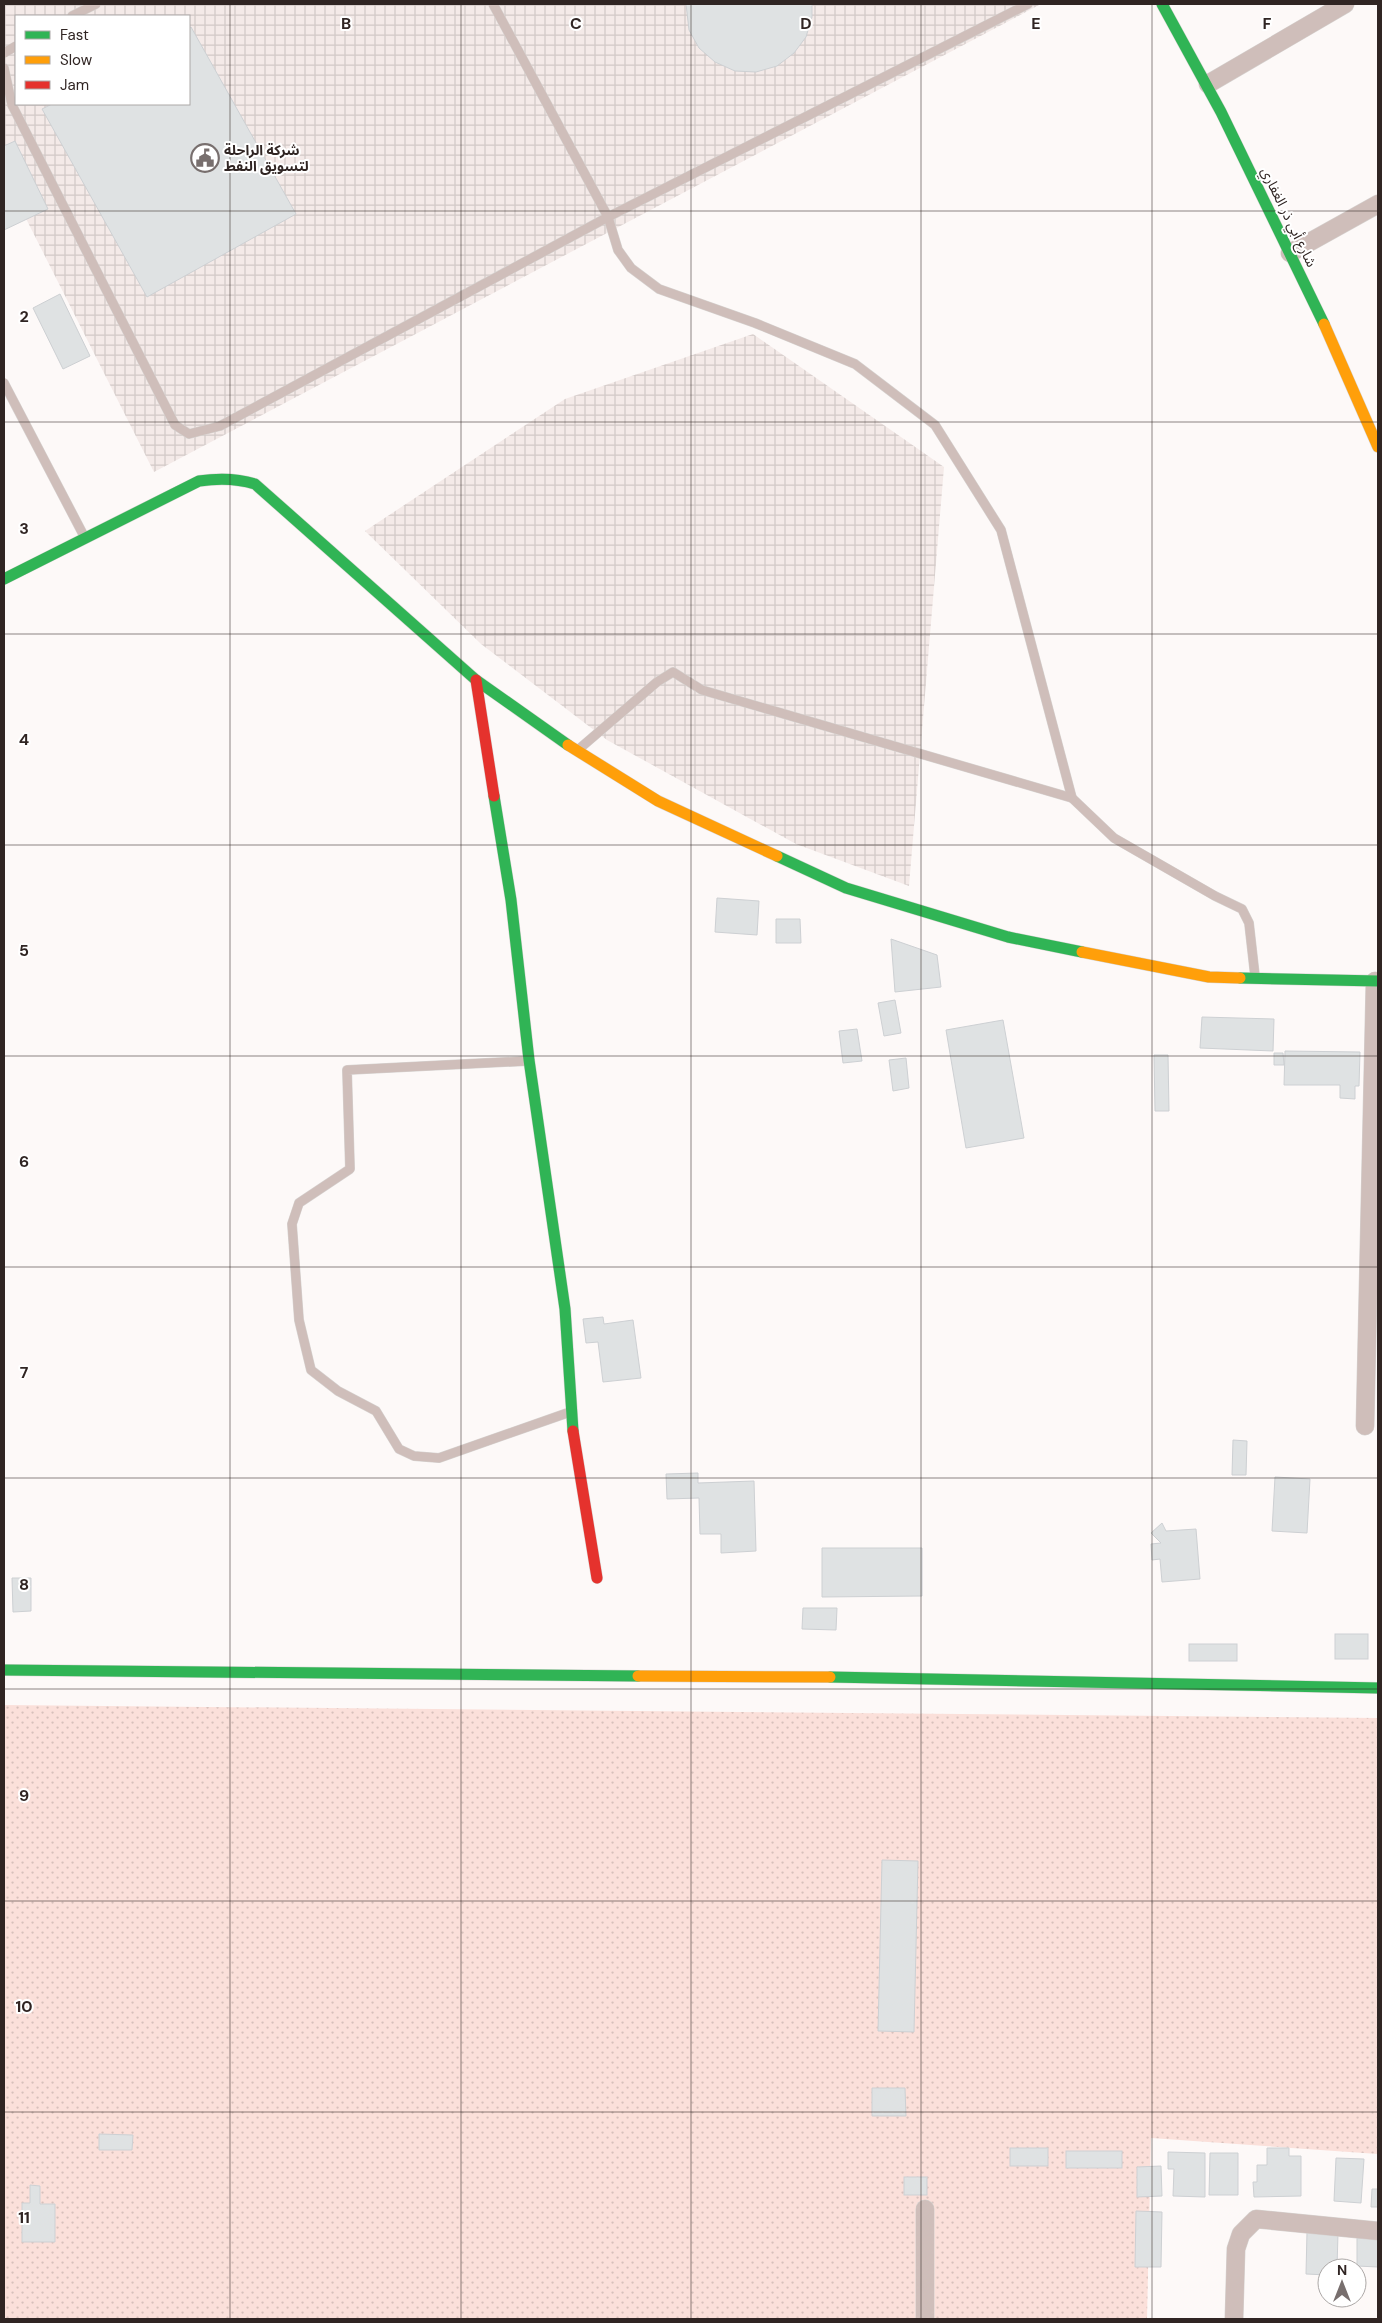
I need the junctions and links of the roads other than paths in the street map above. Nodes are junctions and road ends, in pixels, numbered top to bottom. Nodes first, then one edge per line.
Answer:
1 (96, 4) edge
2 (493, 4) edge
3 (1028, 4) edge
4 (1162, 4) edge
5 (1345, 4) edge
6 (74, 15) edge
7 (15, 47) edge
8 (4, 53) edge
9 (4, 68) edge
10 (1208, 84) junction
11 (1378, 204) edge
12 (608, 217) junction
13 (1290, 252) junction
14 (4, 383) edge
15 (1378, 447) edge
16 (85, 538) junction
17 (4, 579) edge
18 (476, 680) junction
19 (577, 751) junction
20 (1072, 798) junction
21 (1255, 979) junction
22 (1376, 981) edge
23 (529, 1060) junction
24 (572, 1412) junction
25 (1365, 1426) dead end
26 (597, 1578) dead end
27 (4, 1670) edge
28 (1378, 1688) edge
29 (926, 2209) dead end
30 (1378, 2231) edge
31 (925, 2319) edge
32 (1234, 2319) edge

1 - 6 lane
2 - 12 lane
3 - 12 lane
4 - 10 street, شارع أبي ذر الغفاري
5 - 10 street
7 - 8 lane
9 - 12 lane
10 - 13 street, شارع أبي ذر الغفاري
11 - 13 street
12 - 20 lane
13 - 15 street, شارع أبي ذر الغفاري
14 - 16 lane
16 - 17 street
16 - 18 street
18 - 19 street
18 - 23 street
19 - 20 lane
19 - 21 street
20 - 21 lane
21 - 22 street
22 - 25 street
23 - 24 street
23 - 24 lane
24 - 26 street
27 - 28 street
29 - 31 street
30 - 32 street

